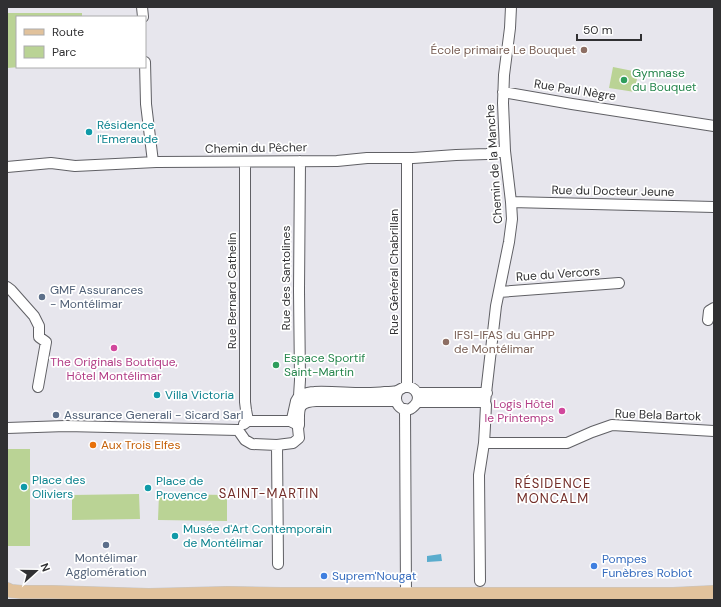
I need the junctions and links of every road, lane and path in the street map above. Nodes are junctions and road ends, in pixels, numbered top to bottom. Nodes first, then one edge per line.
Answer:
1 (511, 7) edge
2 (145, 68) edge
3 (503, 92) junction
4 (714, 126) edge
5 (505, 151) junction
6 (407, 158) junction
7 (300, 161) junction
8 (153, 162) junction
9 (245, 162) junction
10 (7, 167) edge
11 (511, 202) junction
12 (714, 207) edge
13 (619, 283) dead end
14 (7, 287) edge
15 (499, 292) junction
16 (714, 308) edge
17 (708, 320) dead end
18 (38, 387) dead end
19 (402, 389) junction
20 (299, 396) junction
21 (417, 397) junction
22 (486, 398) junction
23 (396, 401) junction
24 (405, 409) junction
25 (7, 421) edge
26 (248, 421) junction
27 (290, 421) junction
28 (22, 427) junction
29 (7, 428) edge
30 (298, 428) junction
31 (238, 430) junction
32 (714, 431) edge
33 (484, 443) junction
34 (277, 445) junction
35 (278, 564) dead end
36 (481, 587) junction
37 (714, 592) edge
38 (10, 593) edge
39 (28, 596) edge
40 (402, 596) edge
41 (228, 597) edge
42 (572, 597) edge

1 - 3 street, Chemin de la Manche
2 - 8 street
3 - 4 street, Rue Paul Nègre
3 - 5 street, Chemin de la Manche
5 - 6 street, Chemin du Pêcher
5 - 11 street, Chemin de la Manche
6 - 7 street, Chemin du Pêcher
6 - 19 street, Rue Général Chabrillan
7 - 9 street, Chemin du Pêcher
7 - 20 street, Rue des Santolines
8 - 9 street, Chemin du Pêcher
8 - 10 street, Chemin du Pêcher
9 - 26 street, Rue Bernard Cathelin
11 - 12 street, Rue du Docteur Jeune
11 - 15 street, Chemin de la Manche
13 - 15 street, Rue du Vercors
14 - 18 street
15 - 22 street, Chemin de la Manche
16 - 17 street
19 - 20 street
19 - 21 street
19 - 23 street
20 - 27 street, Rue des Santolines
21 - 22 street
21 - 24 street
22 - 33 street, Chemin de la Manche
23 - 24 street
23 - 30 street
24 - 40 street
25 - 28 street
26 - 27 street
26 - 31 street
27 - 30 street
28 - 29 street
28 - 31 street
30 - 34 street
31 - 34 street
32 - 33 street, Rue Bela Bartok
33 - 36 street, Chemin de la Manche
34 - 35 street
36 - 40 main road
36 - 42 main road
37 - 42 main road
38 - 39 main road
39 - 41 main road
40 - 41 main road

